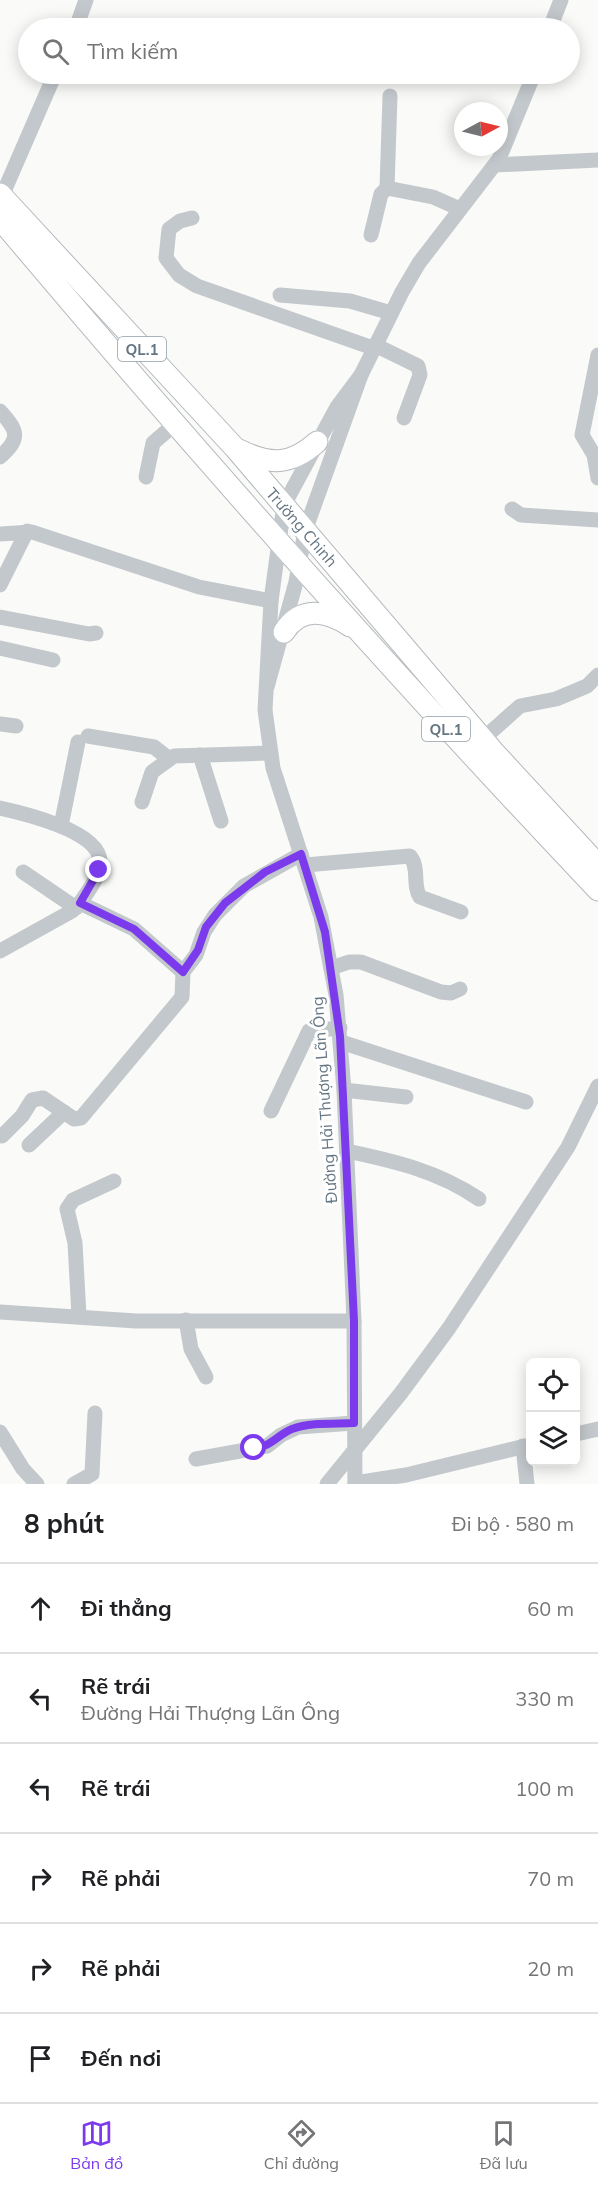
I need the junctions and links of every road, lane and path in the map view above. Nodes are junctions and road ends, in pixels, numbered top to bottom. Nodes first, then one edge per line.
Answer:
1 (86, 0) edge
2 (561, 0) edge
3 (79, 18) edge
4 (554, 18) edge
5 (51, 84) edge
6 (530, 84) edge
7 (390, 96) dead end
8 (598, 160) edge
9 (495, 165) junction
10 (387, 188) junction
11 (1, 195) edge
12 (460, 209) junction
13 (192, 218) dead end
14 (1, 221) edge
15 (371, 235) dead end
16 (279, 295) dead end
17 (391, 314) junction
18 (374, 346) junction
19 (598, 355) edge
20 (361, 375) junction
21 (0, 411) edge
22 (404, 418) dead end
23 (176, 423) junction
24 (317, 442) junction
25 (235, 448) junction
26 (0, 457) edge
27 (146, 477) dead end
28 (598, 478) edge
29 (284, 505) junction
30 (512, 509) dead end
31 (598, 520) edge
32 (27, 531) junction
33 (305, 531) junction
34 (0, 534) edge
35 (279, 540) junction
36 (299, 563) junction
37 (0, 585) edge
38 (271, 601) junction
39 (0, 617) edge
40 (284, 632) junction
41 (96, 633) dead end
42 (363, 636) junction
43 (0, 648) edge
44 (53, 660) dead end
45 (598, 675) edge
46 (267, 687) junction
47 (0, 724) edge
48 (16, 726) dead end
49 (483, 739) junction
50 (269, 753) junction
51 (200, 754) junction
52 (168, 758) junction
53 (142, 802) dead end
54 (0, 808) edge
55 (221, 821) dead end
56 (61, 826) junction
57 (303, 860) junction
58 (598, 865) edge
59 (23, 872) dead end
60 (598, 890) edge
61 (78, 905) junction
62 (461, 912) dead end
63 (0, 951) edge
64 (331, 968) junction
65 (183, 972) junction
66 (460, 990) dead end
67 (340, 1035) junction
68 (598, 1086) edge
69 (344, 1090) junction
70 (406, 1097) dead end
71 (526, 1102) dead end
72 (271, 1111) dead end
73 (64, 1112) junction
74 (2, 1136) dead end
75 (29, 1145) dead end
76 (347, 1151) junction
77 (114, 1181) dead end
78 (479, 1199) dead end
79 (0, 1312) edge
80 (80, 1316) junction
81 (186, 1320) junction
82 (354, 1321) junction
83 (206, 1377) dead end
84 (95, 1413) dead end
85 (354, 1423) junction
86 (598, 1429) edge
87 (580, 1433) edge
88 (0, 1434) edge
89 (526, 1446) edge
90 (354, 1448) junction
91 (196, 1459) dead end
92 (527, 1466) edge
93 (37, 1484) edge
94 (74, 1484) edge
95 (327, 1484) edge
96 (355, 1484) edge
97 (527, 1484) edge

1 - 3 street
2 - 4 street
5 - 11 street
6 - 9 street, Đường Hải Thượng Lãn Ông
7 - 10 street
8 - 9 street
9 - 12 street, Đường Hải Thượng Lãn Ông
10 - 12 street
10 - 15 street
11 - 25 highway, Trường Chinh / QL.1
12 - 17 street, Đường Hải Thượng Lãn Ông
13 - 18 street
14 - 23 highway, Trường Chinh / QL.1
16 - 17 street
17 - 18 street, Đường Hải Thượng Lãn Ông
18 - 20 street, Đường Hải Thượng Lãn Ông
18 - 22 street
19 - 28 street
20 - 24 street, Đường Hải Thượng Lãn Ông
20 - 33 street, Đường Hải Thượng Lãn Ông
21 - 26 street
23 - 27 street
23 - 35 highway, Trường Chinh / QL.1
24 - 25 highway
24 - 29 street, Đường Hải Thượng Lãn Ông
25 - 29 highway, Trường Chinh / QL.1
29 - 33 highway, Trường Chinh / QL.1
29 - 35 street, Đường Hải Thượng Lãn Ông
30 - 31 street
32 - 34 street
32 - 37 street
32 - 38 street
33 - 36 street, Đường Hải Thượng Lãn Ông
33 - 49 highway, Trường Chinh / QL.1
35 - 36 highway, Trường Chinh / QL.1
35 - 38 street, Đường Hải Thượng Lãn Ông
36 - 40 street, Đường Hải Thượng Lãn Ông
36 - 42 highway, Trường Chinh / QL.1
38 - 46 street, Đường Hải Thượng Lãn Ông
39 - 41 street
40 - 42 highway
40 - 46 street, Đường Hải Thượng Lãn Ông
42 - 60 highway, Trường Chinh / QL.1
43 - 44 street
45 - 49 street
46 - 50 street, Đường Hải Thượng Lãn Ông
47 - 48 street
49 - 58 highway, Trường Chinh / QL.1
50 - 51 street
50 - 57 street, Đường Hải Thượng Lãn Ông
51 - 52 street
51 - 55 street
52 - 53 street
52 - 56 street
54 - 56 street
56 - 61 street
57 - 62 street
57 - 64 street, Đường Hải Thượng Lãn Ông
57 - 65 street
59 - 61 street
61 - 63 street
61 - 65 street
64 - 66 street
64 - 67 street, Đường Hải Thượng Lãn Ông
65 - 73 street
67 - 69 street, Đường Hải Thượng Lãn Ông
67 - 71 street
67 - 72 street
68 - 90 street
69 - 70 street
69 - 76 street, Đường Hải Thượng Lãn Ông
73 - 74 street
73 - 75 street
76 - 78 street
76 - 82 street, Đường Hải Thượng Lãn Ông
77 - 80 street
79 - 80 street
80 - 81 street
81 - 82 street
81 - 83 street
82 - 85 street, Đường Hải Thượng Lãn Ông
84 - 94 street
85 - 90 street, Đường Hải Thượng Lãn Ông
85 - 91 street
86 - 87 street
88 - 93 street
89 - 96 street
90 - 95 street
90 - 96 street, Đường Hải Thượng Lãn Ông
92 - 97 street

